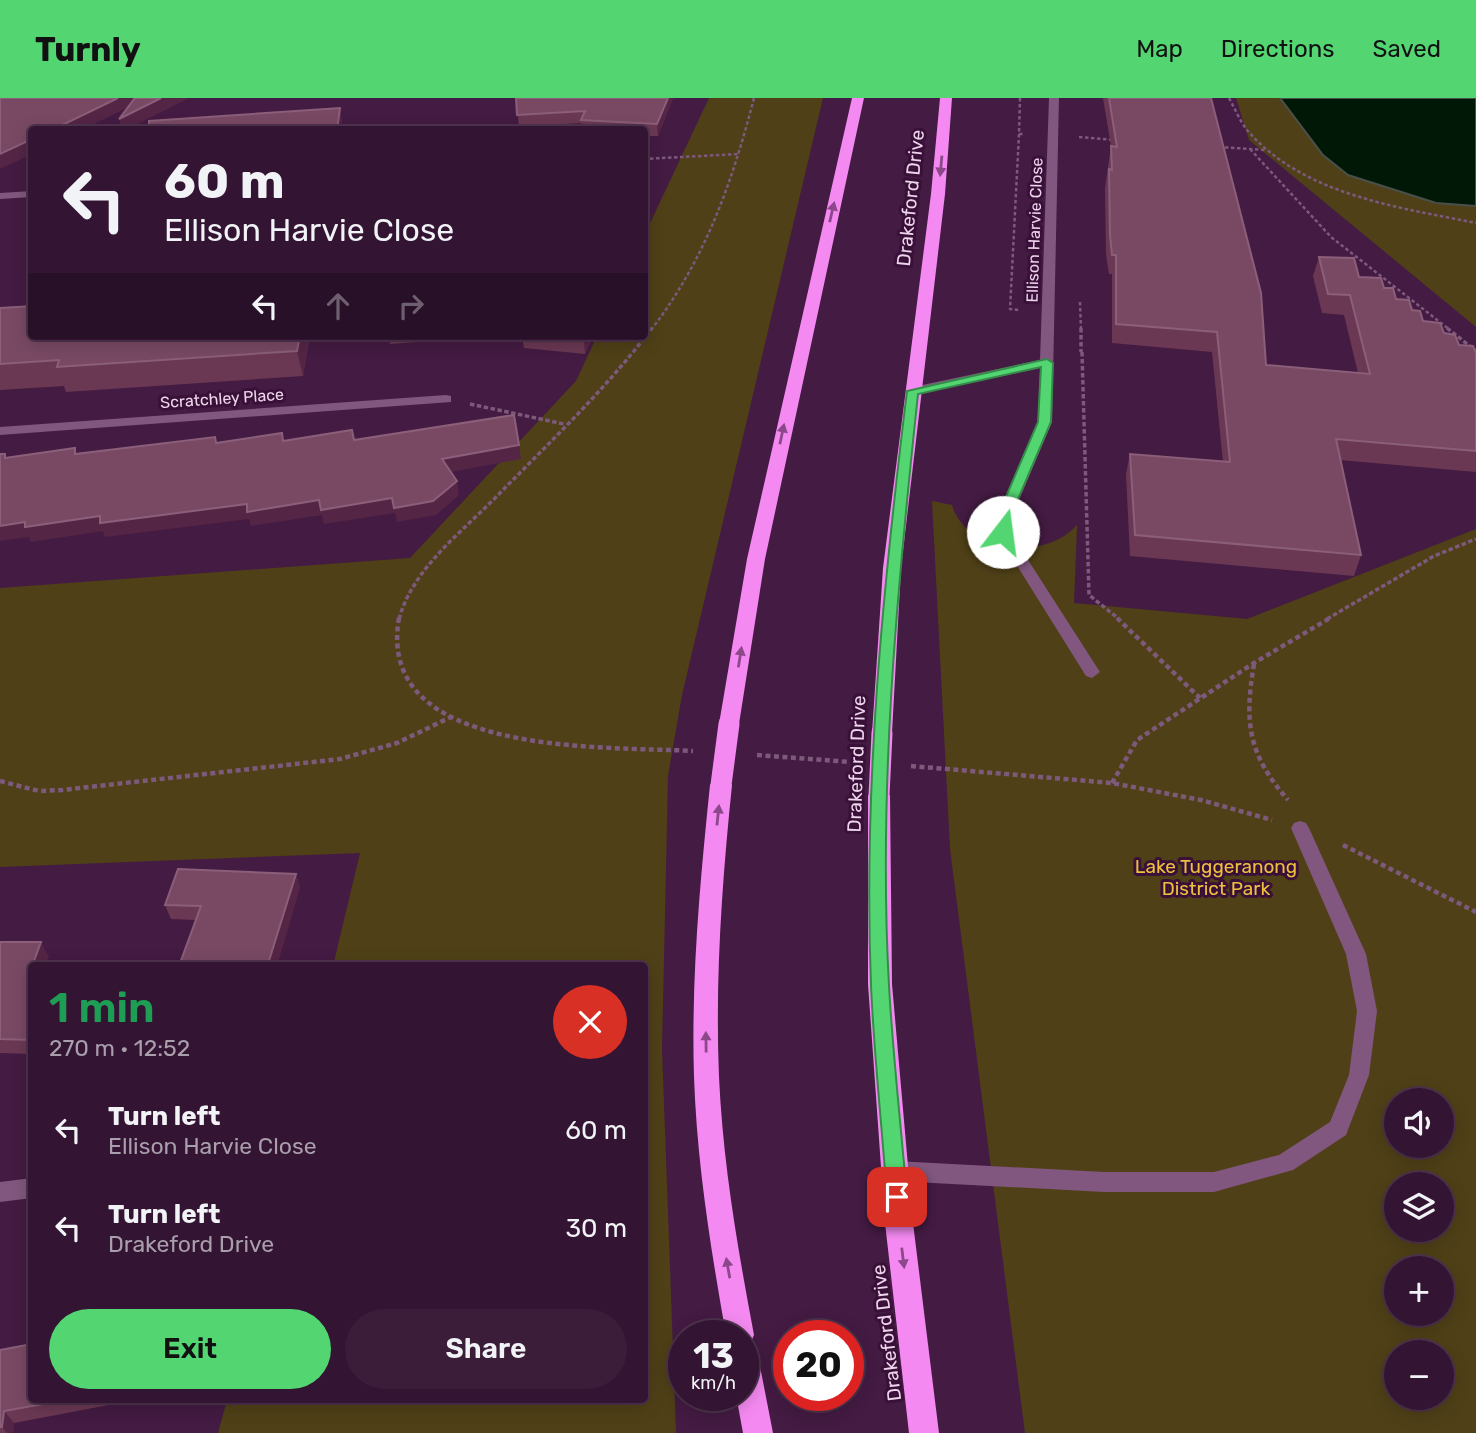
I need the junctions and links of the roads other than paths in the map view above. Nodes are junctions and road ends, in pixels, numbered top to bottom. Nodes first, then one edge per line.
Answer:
1 (858, 98) edge
2 (946, 98) edge
3 (1054, 98) edge
4 (28, 194) edge
5 (0, 196) edge
6 (1047, 363) junction
7 (913, 391) junction
8 (446, 399) road end
9 (0, 431) edge
10 (1092, 672) dead end
11 (1310, 831) road end
12 (895, 1171) junction
13 (28, 1188) edge
14 (0, 1192) edge
15 (737, 1320) edge
16 (754, 1411) edge
17 (758, 1433) edge
18 (924, 1433) edge

15 -> 1 highway, bridge
2 -> 7 highway, Drakeford Drive
3 - 6 street, Ellison Harvie Close
4 - 5 street
6 - 7 street
6 - 10 street, Ellison Harvie Close
7 - 12 highway, Drakeford Drive, bridge
8 - 9 street, Scratchley Place
11 - 12 street
12 -> 18 highway, Drakeford Drive
13 - 14 street
16 - 17 highway

